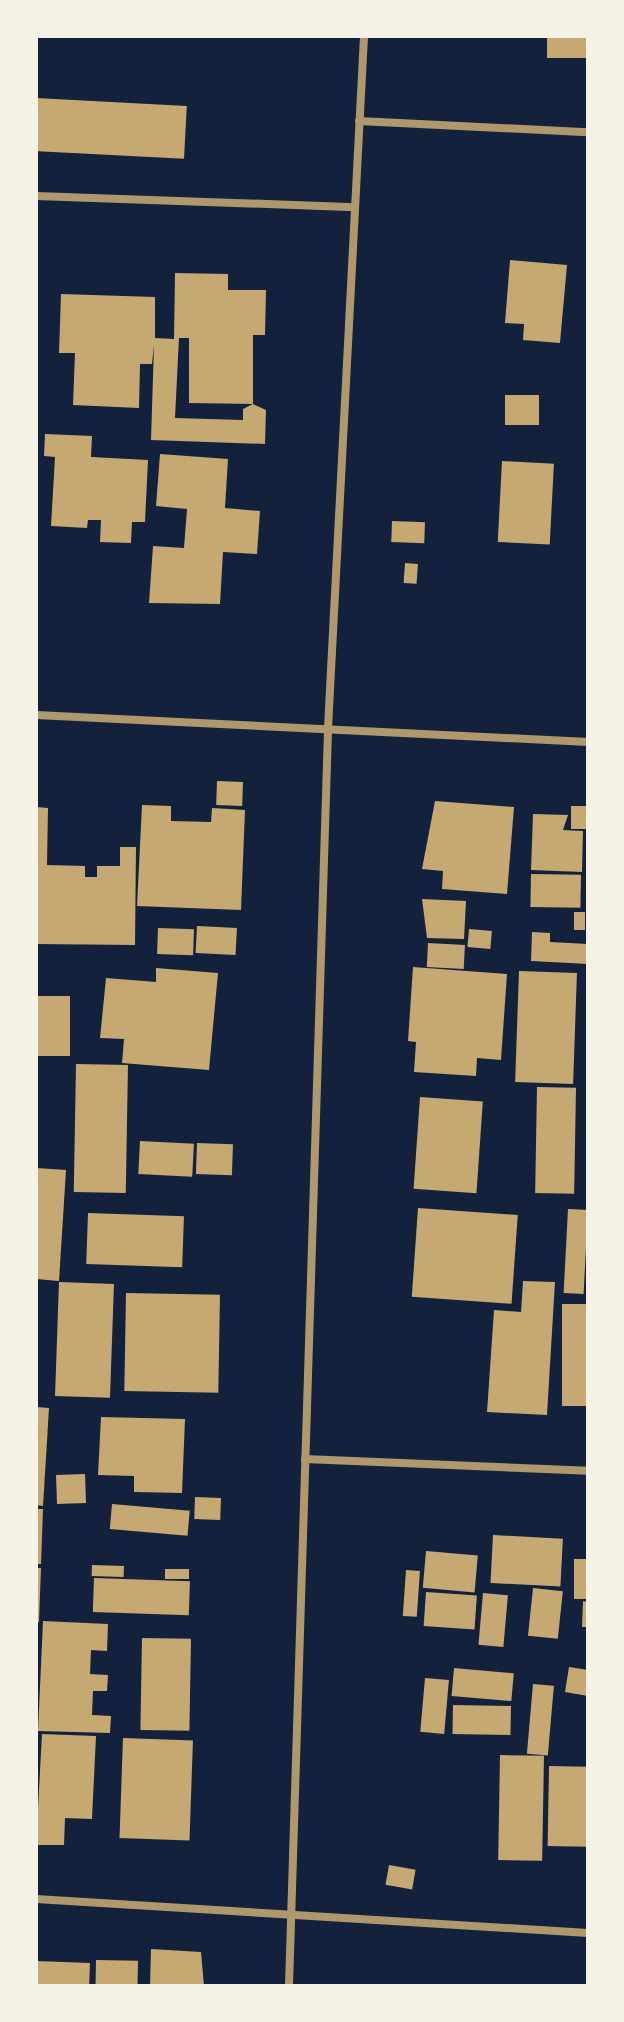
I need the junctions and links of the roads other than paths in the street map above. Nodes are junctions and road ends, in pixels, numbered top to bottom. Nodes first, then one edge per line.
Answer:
1 (364, 36) edge
2 (359, 121) junction
3 (588, 132) edge
4 (36, 196) edge
5 (355, 207) junction
6 (36, 715) edge
7 (328, 728) junction
8 (588, 742) edge
9 (305, 1459) junction
10 (588, 1471) edge
11 (36, 1899) edge
12 (292, 1919) junction
13 (588, 1933) edge
14 (289, 1986) edge

1 - 2 street
2 - 3 street
2 - 5 street
4 - 5 street
5 - 7 street
6 - 7 street
7 - 8 street
7 - 9 street
9 - 10 street
9 - 12 street
11 - 12 street
12 - 13 street
12 - 14 street

